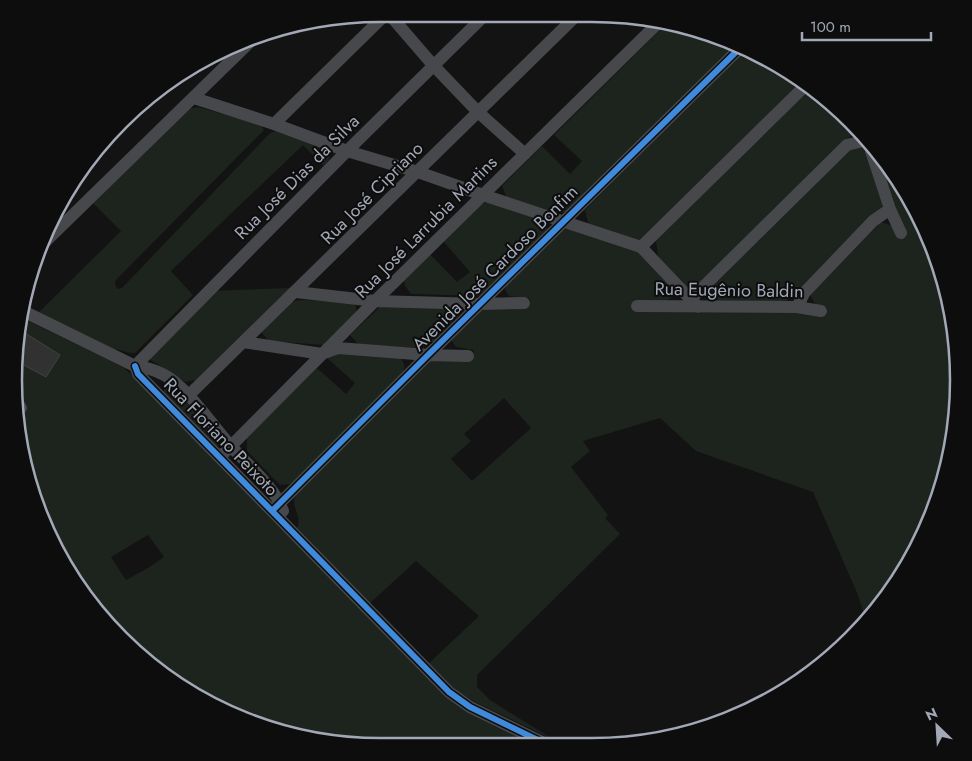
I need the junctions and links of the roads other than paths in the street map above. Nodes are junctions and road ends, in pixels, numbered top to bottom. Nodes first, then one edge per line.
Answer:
1 (380, 22) edge
2 (395, 22) edge
3 (478, 22) edge
4 (570, 22) edge
5 (653, 28) edge
6 (241, 51) edge
7 (735, 53) edge
8 (433, 65) junction
9 (801, 90) edge
10 (194, 98) junction
11 (478, 112) junction
12 (274, 124) junction
13 (859, 142) edge
14 (347, 151) junction
15 (525, 154) junction
16 (874, 161) edge
17 (418, 172) junction
18 (483, 195) junction
19 (890, 209) junction
20 (564, 221) junction
21 (54, 233) edge
22 (901, 233) dead end
23 (641, 247) junction
24 (296, 292) junction
25 (375, 301) junction
26 (524, 303) dead end
27 (695, 303) junction
28 (480, 304) junction
29 (637, 306) dead end
30 (797, 307) junction
31 (821, 311) dead end
32 (29, 314) edge
33 (243, 342) junction
34 (322, 354) junction
35 (428, 355) junction
36 (468, 356) dead end
37 (135, 366) junction
38 (190, 396) junction
39 (231, 446) junction
40 (220, 457) junction
41 (276, 507) junction
42 (534, 738) edge

1 - 12 street
2 - 8 street
3 - 8 street, Rua José Dias da Silva
4 - 11 street, Rua José Cipriano
5 - 15 street, Rua José Larrubia Martins
6 - 10 street
7 - 20 street, Avenida José Cardoso Bonfim
8 - 11 street
8 - 14 street, Rua José Dias da Silva
9 - 23 street
10 - 12 street
10 - 21 street
11 - 15 street
11 - 17 street, Rua José Cipriano
12 - 14 street
13 - 27 street
14 - 17 street
14 - 37 street, Rua José Dias da Silva
15 - 18 street, Rua José Larrubia Martins
16 - 19 street
17 - 18 street
17 - 24 street, Rua José Cipriano
18 - 20 street
18 - 25 street, Rua José Larrubia Martins
19 - 22 street
19 - 30 street
20 - 23 street
20 - 28 street, Avenida José Cardoso Bonfim
23 - 27 street
24 - 25 street
24 - 33 street, Rua José Cipriano
25 - 28 street
25 - 34 street, Rua José Larrubia Martins
26 - 28 street
27 - 29 street, Rua Eugênio Baldin
27 - 30 street, Rua Eugênio Baldin
28 - 35 street, Avenida José Cardoso Bonfim
30 - 31 street, Rua Eugênio Baldin
32 - 37 street, Rua Floriano Peixoto
33 - 34 street
33 - 38 street, Rua José Cipriano
34 - 35 street
34 - 39 street, Rua José Larrubia Martins
35 - 36 street
35 - 41 street, Avenida José Cardoso Bonfim
37 - 38 street, Rua Floriano Peixoto
37 - 40 street, Rua Floriano Peixoto
38 - 39 street, Rua Floriano Peixoto
39 - 40 street, Rua José Larrubia Martins
39 - 41 street, Rua Floriano Peixoto
40 - 41 street, Rua Floriano Peixoto
41 - 42 street, Rua Floriano Peixoto

